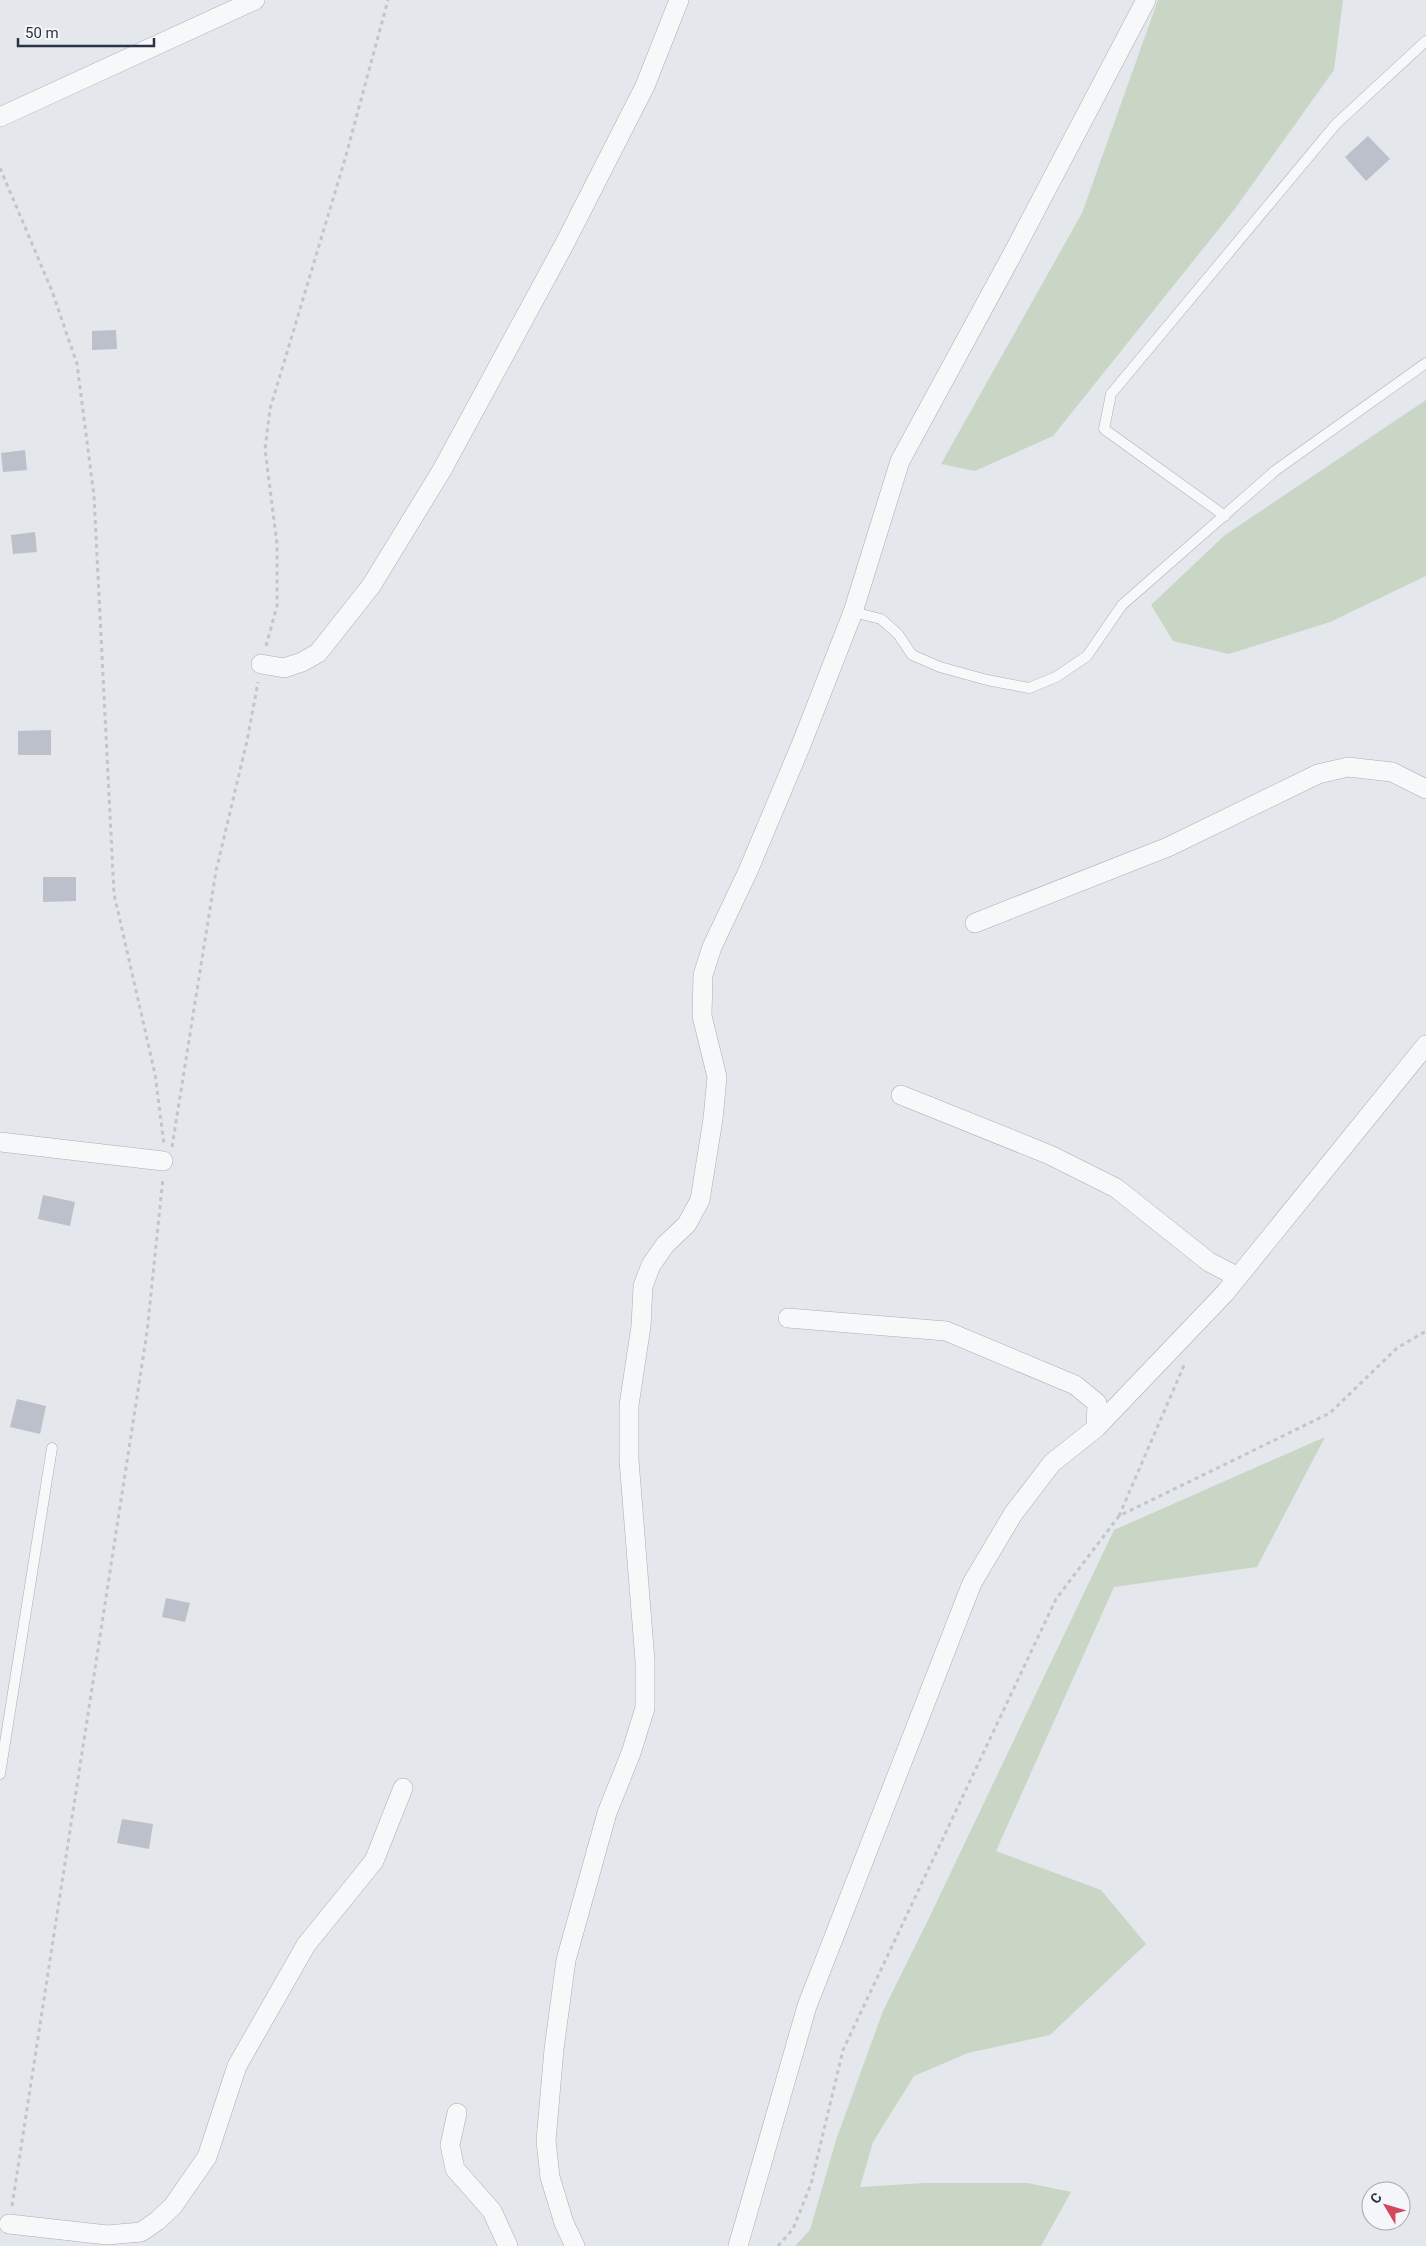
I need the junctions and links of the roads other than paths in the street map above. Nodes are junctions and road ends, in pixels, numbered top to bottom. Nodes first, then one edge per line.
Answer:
1 (255, 0) edge
2 (679, 0) edge
3 (1146, 0) edge
4 (1426, 41) edge
5 (0, 117) edge
6 (1426, 364) edge
7 (1225, 516) junction
8 (853, 612) junction
9 (261, 664) road end
10 (1426, 789) edge
11 (975, 923) dead end
12 (1426, 1045) edge
13 (901, 1095) dead end
14 (0, 1142) edge
15 (166, 1163) road end
16 (1238, 1277) junction
17 (788, 1318) dead end
18 (1096, 1428) junction
19 (52, 1448) dead end
20 (0, 1774) edge
21 (403, 1788) dead end
22 (457, 2113) dead end
23 (9, 2224) road end
24 (508, 2246) edge
25 (575, 2246) edge
26 (738, 2246) edge

1 - 5 street
2 - 9 street
3 - 8 street
4 - 7 lane
6 - 7 lane
7 - 8 lane
8 - 25 street
10 - 11 street
12 - 16 street
13 - 16 street
14 - 15 street
16 - 18 street
17 - 18 street
18 - 26 street
19 - 20 lane
21 - 23 street
22 - 24 street

